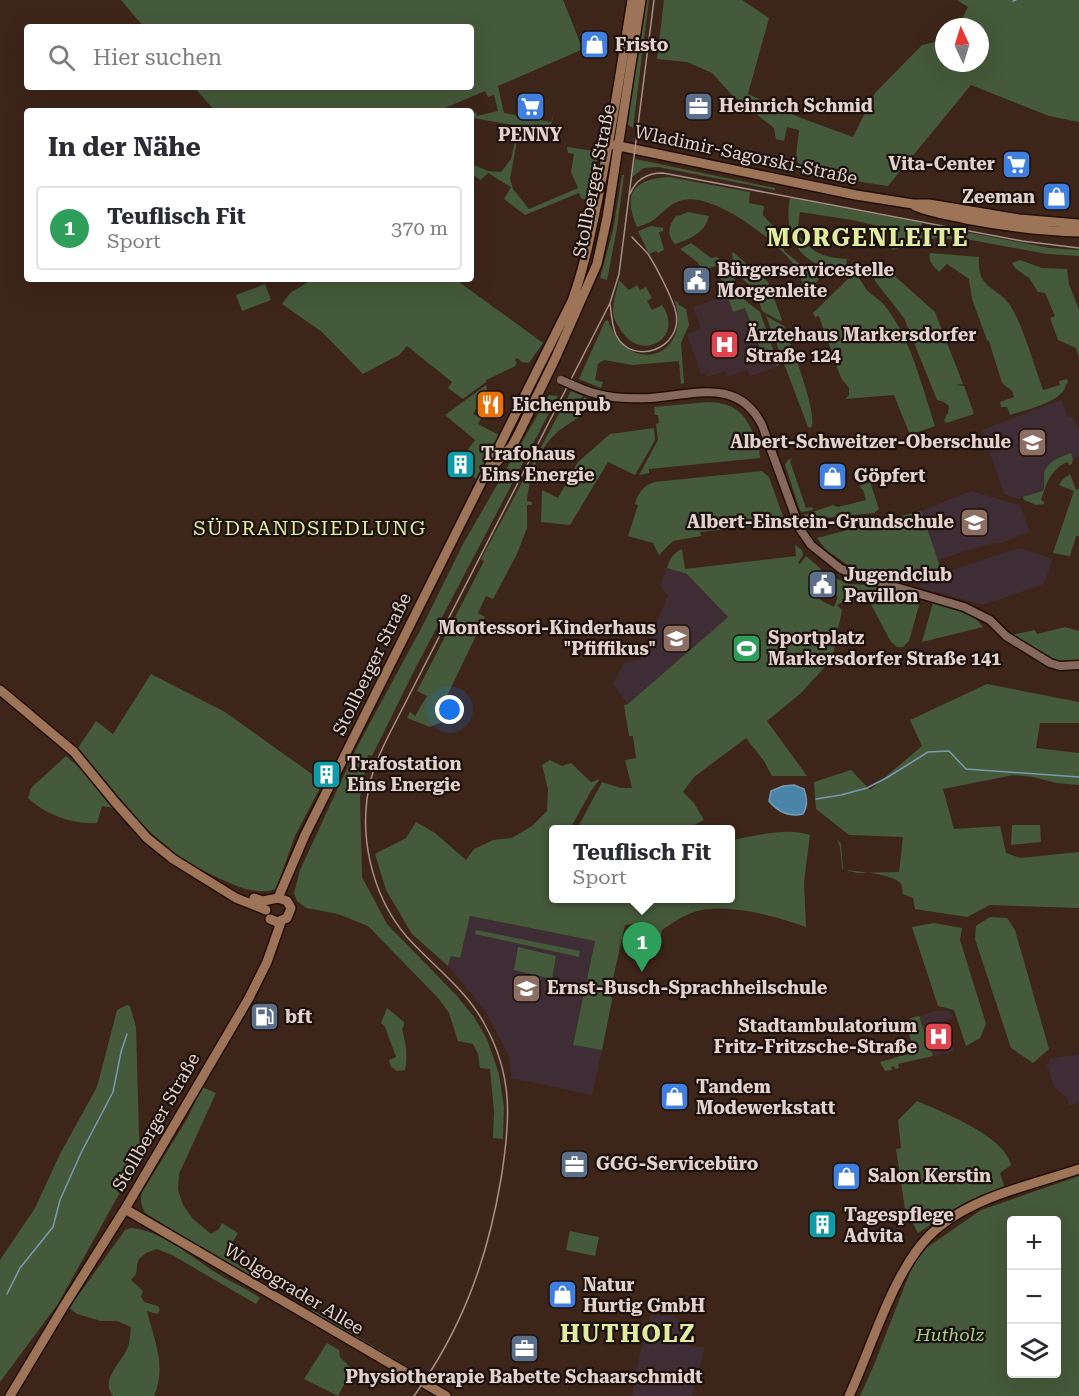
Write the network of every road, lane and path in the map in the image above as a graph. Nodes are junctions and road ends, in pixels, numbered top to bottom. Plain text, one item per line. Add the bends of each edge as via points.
1 (632, 0) edge
2 (641, 0) edge
3 (613, 145) junction
4 (913, 204) junction
5 (1079, 224) edge
6 (1079, 232) edge
7 (542, 372) junction
8 (1079, 665) edge
9 (0, 690) edge
10 (275, 906) junction
11 (281, 922) junction
12 (270, 951) junction
13 (1079, 1168) edge
14 (125, 1209) junction
15 (10, 1396) edge
16 (446, 1396) edge
17 (849, 1396) edge

1 - 3 main road, Stollberger Straße
2 - 3 main road, Stollberger Straße
3 - 4 main road, Wladimir-Sagorski-Straße
3 - 7 main road, Stollberger Straße via 583,272
4 - 5 main road, Wladimir-Sagorski-Straße
4 - 6 main road, Wladimir-Sagorski-Straße via 928,212 995,224
7 - 8 street, bridge via 599,396 650,398 710,392 742,400 762,425 800,529 830,562 855,575 964,607 990,620 1006,636 1050,663
7 - 10 main road, Stollberger Straße via 480,482 304,835
9 - 10 main road via 74,752 147,838 173,859 231,893
10 - 11 main road
10 - 11 main road, Stollberger Straße via 291,912
10 - 12 main road, Stollberger Straße
11 - 12 main road, Stollberger Straße
12 - 14 main road, Stollberger Straße via 249,999
13 - 17 main road via 977,1205 930,1236 898,1282
14 - 15 main road, Stollberger Straße
14 - 16 main road, Wolgograder Allee

